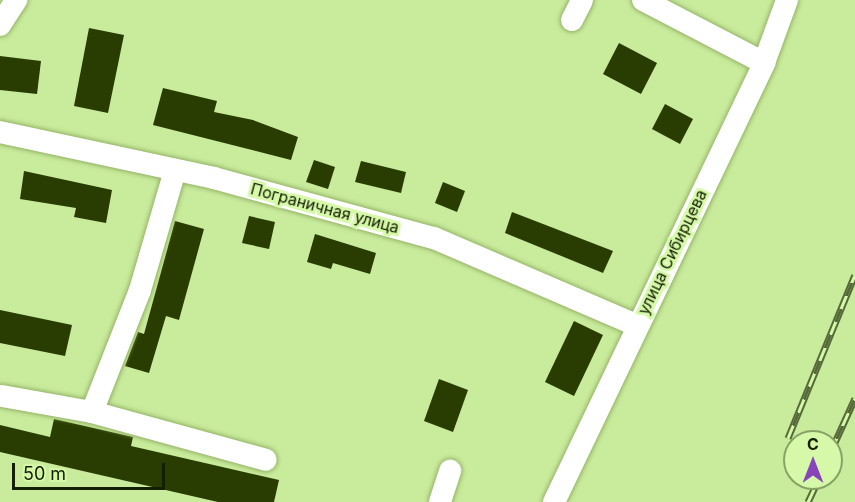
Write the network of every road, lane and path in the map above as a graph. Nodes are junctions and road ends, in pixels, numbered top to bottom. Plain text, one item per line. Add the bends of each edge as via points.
1 (16, 0) edge
2 (582, 0) edge
3 (643, 0) edge
4 (787, 0) edge
5 (573, 20) dead end
6 (0, 25) edge
7 (764, 63) junction
8 (0, 132) edge
9 (175, 170) junction
10 (636, 326) junction
11 (2, 396) dead end
12 (92, 412) junction
13 (266, 460) dead end
14 (450, 471) dead end
15 (440, 502) edge
16 (554, 502) edge

1 - 6 street
2 - 5 street
3 - 7 street
4 - 7 street, улица Сибирцева
7 - 10 street, улица Сибирцева
8 - 9 street, Пограничная улица
9 - 10 street, Пограничная улица via 434,238
9 - 12 street via 140,291
10 - 16 street, улица Сибирцева
11 - 12 street
12 - 13 street
14 - 15 street

